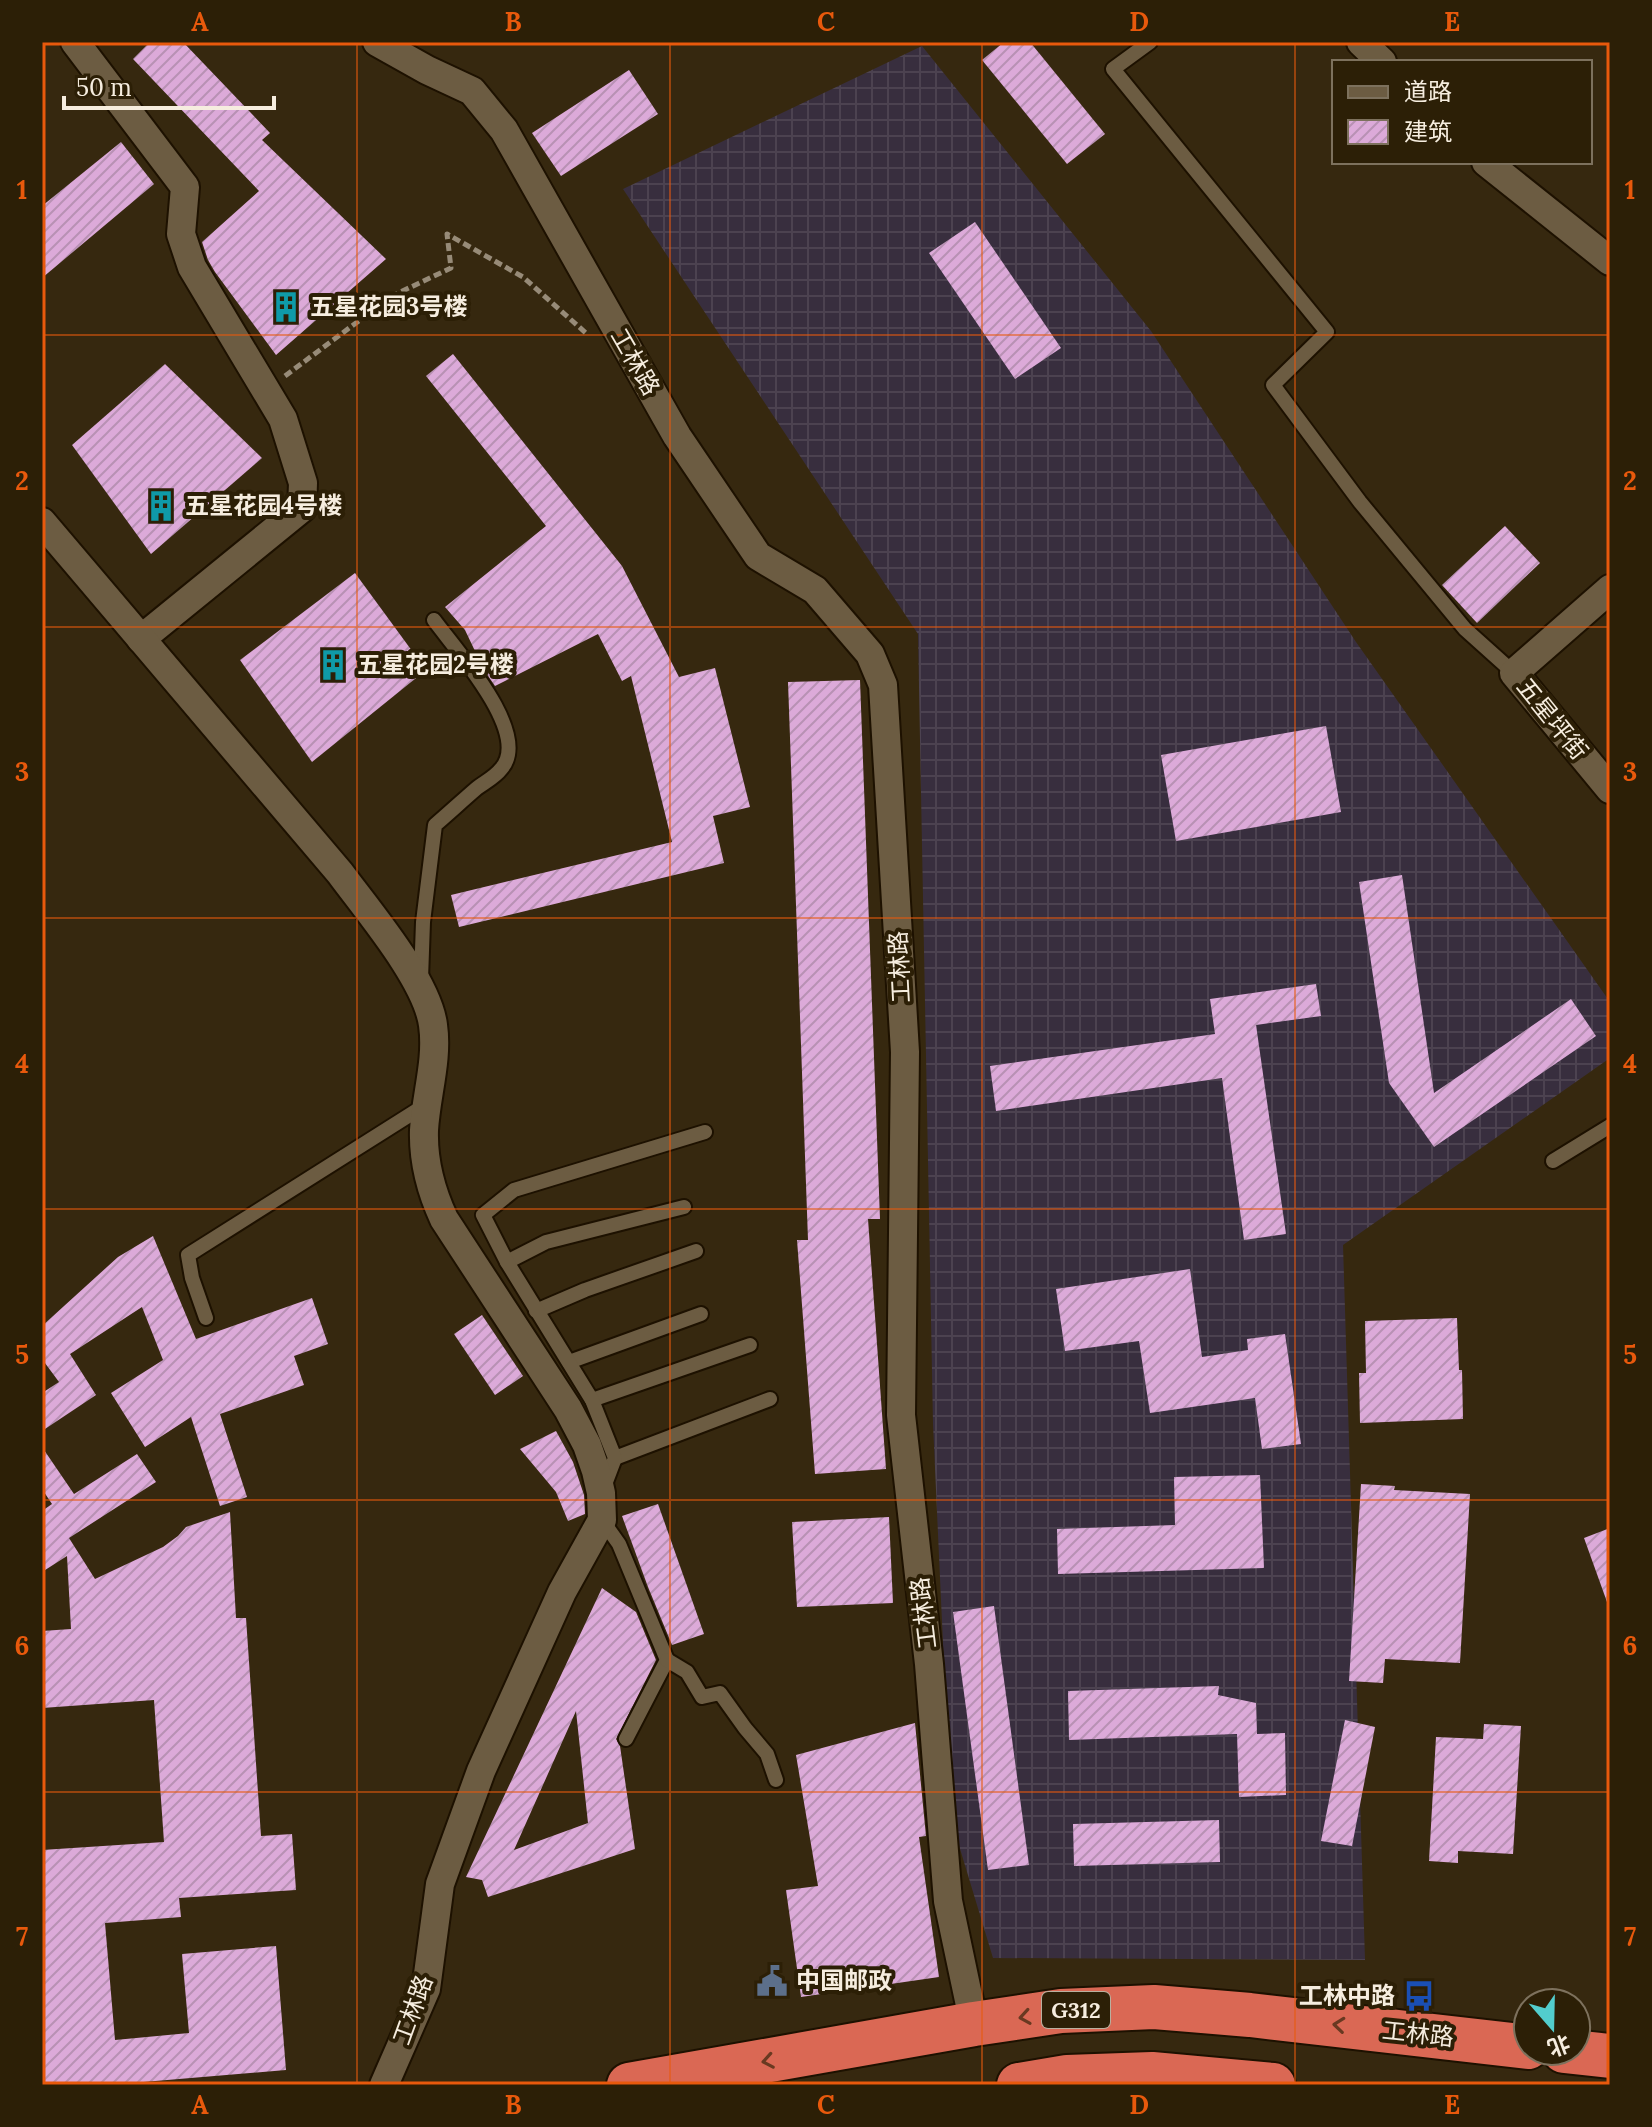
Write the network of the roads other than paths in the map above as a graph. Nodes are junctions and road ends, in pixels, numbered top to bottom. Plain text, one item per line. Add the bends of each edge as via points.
1 (75, 42) edge
2 (377, 42) edge
3 (1150, 42) edge
4 (1361, 42) edge
5 (1380, 60) edge
6 (1489, 164) edge
7 (1610, 261) edge
8 (42, 522) edge
9 (1610, 589) edge
10 (434, 620) dead end
11 (141, 639) junction
12 (1514, 673) junction
13 (1610, 789) edge
14 (420, 988) junction
15 (427, 1104) junction
16 (1610, 1126) edge
17 (705, 1132) dead end
18 (1553, 1161) dead end
19 (684, 1207) dead end
20 (696, 1251) dead end
21 (507, 1262) junction
22 (536, 1311) junction
23 (701, 1314) dead end
24 (206, 1318) dead end
25 (750, 1345) dead end
26 (569, 1362) junction
27 (770, 1399) dead end
28 (592, 1400) junction
29 (615, 1458) junction
30 (602, 1507) junction
31 (667, 1660) junction
32 (626, 1739) dead end
33 (776, 1780) dead end
34 (974, 2024) junction
35 (1512, 2045) edge
36 (384, 2085) edge
37 (629, 2085) edge
38 (1019, 2085) edge
39 (1273, 2085) edge

1 - 11 street via 185,187 181,234 192,267 283,419 303,483 302,508
2 - 34 street, 工林路 via 472,91 504,130 677,436 758,556 815,590 870,654 883,685 905,1052 901,1415 948,1901
3 - 12 lane via 1113,69 1327,332 1273,385 1465,629
4 - 5 street
6 - 7 street
8 - 11 street
9 - 12 street, 五星坪街
10 - 14 lane via 493,699 510,754 502,768 435,825
11 - 14 street via 340,873
12 - 13 street, 五星坪街
14 - 15 street via 434,1027
15 - 24 lane via 188,1255
15 - 30 street via 427,1171 434,1196 568,1409 587,1445
16 - 18 lane
17 - 21 lane via 514,1190 483,1215
19 - 21 lane via 546,1242
20 - 22 lane
21 - 22 lane
22 - 26 lane
23 - 26 lane
25 - 28 lane
26 - 28 lane
27 - 29 lane
28 - 29 lane
29 - 30 lane
30 - 31 lane
30 - 36 street, 工林路 via 481,1771 440,1884 426,1989
31 - 32 lane
31 - 33 lane via 687,1672 702,1697 720,1693 767,1754
35 -> 34 highway, 工林路 / G312 via 1154,2007 1061,2011
34 -> 37 highway, 工林路 / G312
38 - 39 highway via 1067,2077 1152,2074

